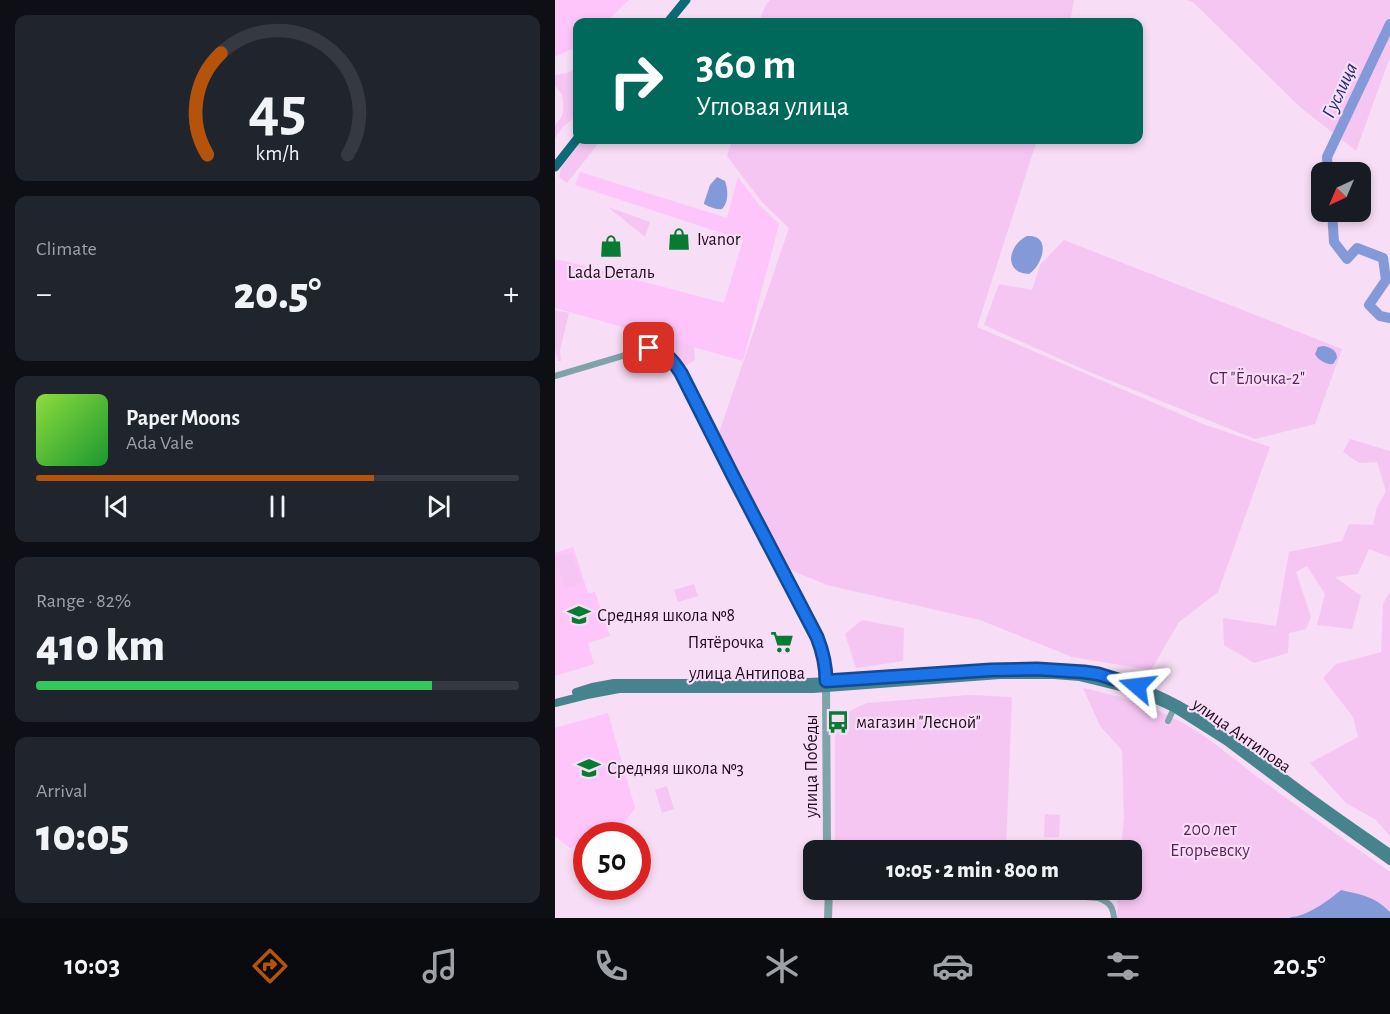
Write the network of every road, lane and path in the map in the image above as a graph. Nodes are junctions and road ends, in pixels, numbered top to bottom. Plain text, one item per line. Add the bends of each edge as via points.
1 (686, 0) edge
2 (671, 18) edge
3 (573, 143) edge
4 (555, 167) edge
5 (555, 376) edge
6 (826, 685) junction
7 (555, 698) edge
8 (555, 704) edge
9 (1175, 708) junction
10 (1168, 721) dead end
11 (827, 840) edge
12 (1390, 853) edge
13 (1390, 861) edge
14 (829, 900) edge
15 (1102, 900) edge
16 (828, 918) edge
17 (1114, 918) edge

1 - 2 main road
3 - 4 main road
5 - 6 street via 649,348 670,358 817,637 826,666
6 - 7 main road, улица Антипова via 614,683
6 - 8 main road, улица Антипова via 813,689 619,689
6 - 9 main road, улица Антипова via 1054,675 1121,687
6 - 11 street, улица Победы
6 - 12 main road, улица Антипова via 1037,669 1084,672 1127,682 1162,695 1207,720
9 - 10 street
9 - 13 main road, улица Антипова
14 - 16 street
15 - 17 street via 1112,907

